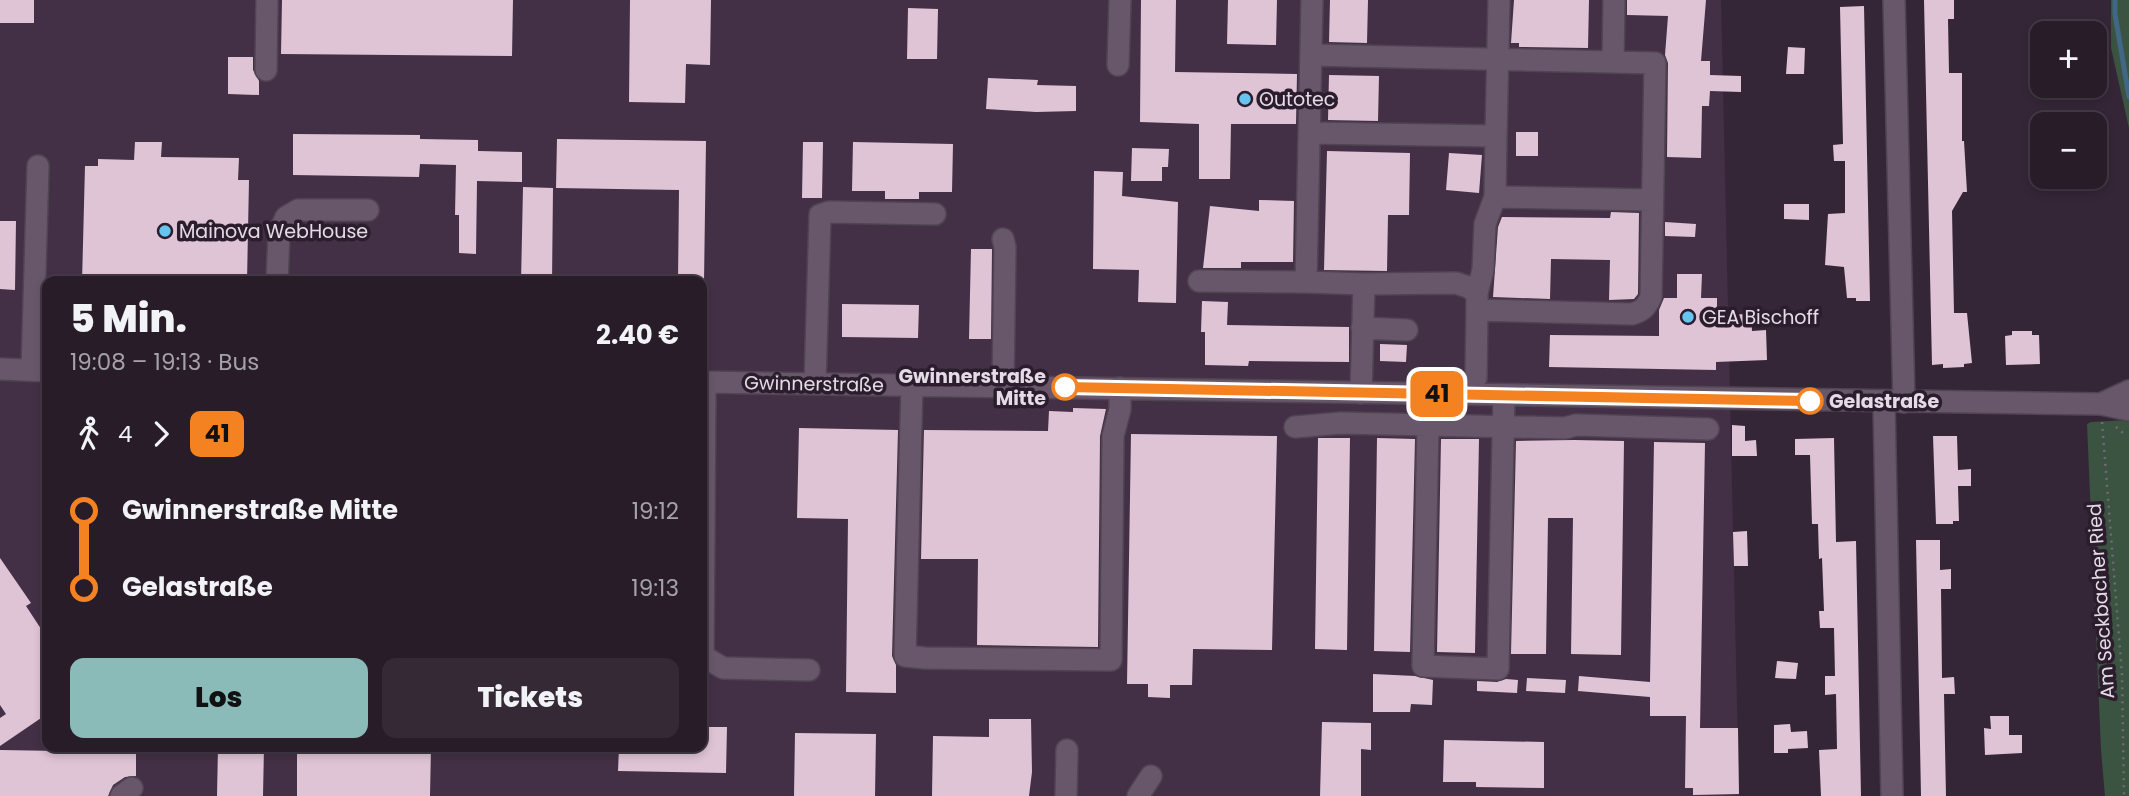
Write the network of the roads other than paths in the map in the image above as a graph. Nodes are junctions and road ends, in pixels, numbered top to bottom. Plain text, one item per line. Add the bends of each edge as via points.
1 (267, 0) edge
2 (1120, 0) edge
3 (1312, 0) edge
4 (1499, 0) edge
5 (1614, 0) edge
6 (1894, 0) edge
7 (1311, 55) junction
8 (1498, 60) junction
9 (1613, 62) junction
10 (1118, 65) dead end
11 (266, 70) dead end
12 (1309, 133) junction
13 (1496, 136) junction
14 (38, 166) dead end
15 (1495, 197) junction
16 (1652, 200) junction
17 (368, 210) dead end
18 (935, 214) dead end
19 (1003, 239) dead end
20 (277, 276) edge
21 (1199, 281) dead end
22 (1306, 282) junction
23 (1364, 284) junction
24 (1477, 302) junction
25 (1362, 328) junction
26 (1407, 330) dead end
27 (0, 369) edge
28 (40, 370) edge
29 (1476, 378) dead end
30 (707, 382) edge
31 (815, 384) junction
32 (912, 386) junction
33 (1003, 386) junction
34 (1120, 388) junction
35 (2129, 391) edge
36 (1310, 392) junction
37 (1361, 393) junction
38 (1503, 395) junction
39 (1894, 402) junction
40 (2101, 404) junction
41 (2129, 410) edge
42 (1428, 425) junction
43 (1502, 427) junction
44 (1708, 429) dead end
45 (707, 658) edge
46 (809, 670) dead end
47 (1067, 750) dead end
48 (1151, 776) dead end
49 (1066, 796) edge
50 (1138, 796) edge
51 (1892, 796) edge

1 - 11 street
2 - 10 street
3 - 7 street
4 - 8 street
5 - 9 street
6 - 39 street
7 - 8 street
7 - 12 street
8 - 9 street
8 - 13 street
9 - 16 street via 1655,63
12 - 13 street
12 - 22 street
13 - 15 street
14 - 28 street
15 - 16 street
15 - 24 street via 1485,224
16 - 24 street via 1651,297 1641,311
17 - 20 street via 298,210 286,216 279,233
18 - 31 street via 820,215
19 - 33 street
21 - 22 street
22 - 23 street
23 - 24 street via 1456,283 1468,287
23 - 25 street
24 - 29 street
25 - 26 street
25 - 37 street
27 - 28 street
30 - 31 street, Gwinnerstraße
31 - 32 street, Gwinnerstraße
32 - 33 street, Gwinnerstraße
32 - 34 street via 905,656 1111,660 1113,436
33 - 34 street, Gwinnerstraße
34 - 36 street, Gwinnerstraße
35 - 40 street, Gwinnerstraße
36 - 37 street, Gwinnerstraße
36 - 42 street via 1302,427
37 - 38 street, Gwinnerstraße
38 - 39 street, Gwinnerstraße
38 - 43 street
39 - 40 street, Gwinnerstraße
39 - 51 street
40 - 41 street, Gwinnerstraße
42 - 43 street
42 - 43 street via 1423,666 1498,669
43 - 44 street
45 - 46 street via 723,668
47 - 49 street
48 - 50 street

